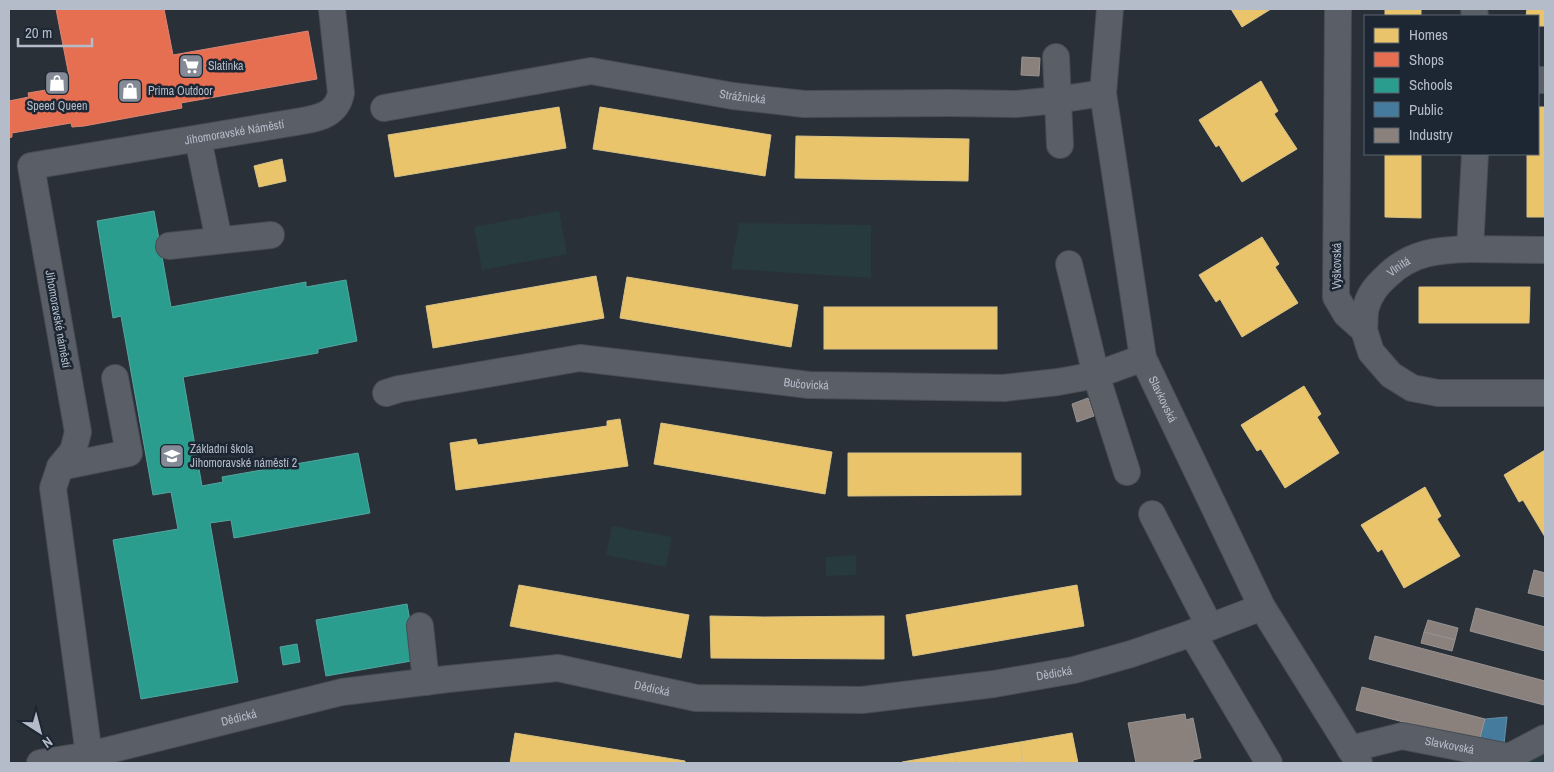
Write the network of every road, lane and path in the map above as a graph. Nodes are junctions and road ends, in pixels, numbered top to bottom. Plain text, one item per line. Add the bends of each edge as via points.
1 (332, 9) edge
2 (1110, 9) edge
3 (1338, 9) edge
4 (1056, 57) dead end
5 (1103, 93) junction
6 (1057, 100) junction
7 (384, 108) dead end
8 (198, 139) junction
9 (1060, 145) dead end
10 (1475, 155) edge
11 (31, 166) joint
12 (271, 235) dead end
13 (218, 240) junction
14 (169, 246) dead end
15 (1470, 249) junction
16 (1545, 250) edge
17 (1069, 264) dead end
18 (1364, 330) junction
19 (1143, 358) junction
20 (1096, 375) junction
21 (115, 378) dead end
22 (1545, 392) edge
23 (386, 393) dead end
24 (60, 467) junction
25 (1127, 472) dead end
26 (1152, 514) dead end
27 (1262, 607) junction
28 (420, 626) dead end
29 (1201, 630) junction
30 (426, 682) junction
31 (1545, 738) edge
32 (89, 755) junction
33 (1355, 756) edge
34 (40, 763) edge
35 (1269, 763) edge

1 - 8 street, Jihomoravské Náměstí via 341,94 336,106 316,119
2 - 5 street, Slavkovská
3 - 18 street, Vyškovská via 1336,297 1346,314
4 - 6 street
5 - 6 street, Strážnická
5 - 19 street, Slavkovská
6 - 7 street, Strážnická via 1016,104 804,104 733,96 591,71
6 - 9 street
8 - 11 street, Jihomoravské Náměstí
8 - 13 street
10 - 15 street
11 - 24 street, Jihomoravské náměstí via 78,432 73,451
12 - 13 street
13 - 14 street
15 - 16 street, Vlnitá
15 - 18 street, Vlnitá via 1441,250 1416,256 1395,268 1374,288 1366,308
17 - 20 street
18 - 22 street, Vyškovská via 1371,352 1391,375 1412,388 1438,393
19 - 20 street, Bučovická
19 - 27 street, Slavkovská
20 - 23 street, Bučovická via 1004,388 809,385 580,358
20 - 25 street
21 - 24 street via 129,452
24 - 32 street, Jihomoravské náměstí via 53,488
26 - 29 street
27 - 29 street, Dědická
27 - 33 street, Slavkovská
28 - 30 street
29 - 30 street, Dědická via 1074,670 994,684 862,700 696,698 558,668
29 - 35 street
30 - 32 street, Dědická via 342,692
31 - 33 street, Slavkovská via 1509,758 1402,736
32 - 34 street, Dědická

